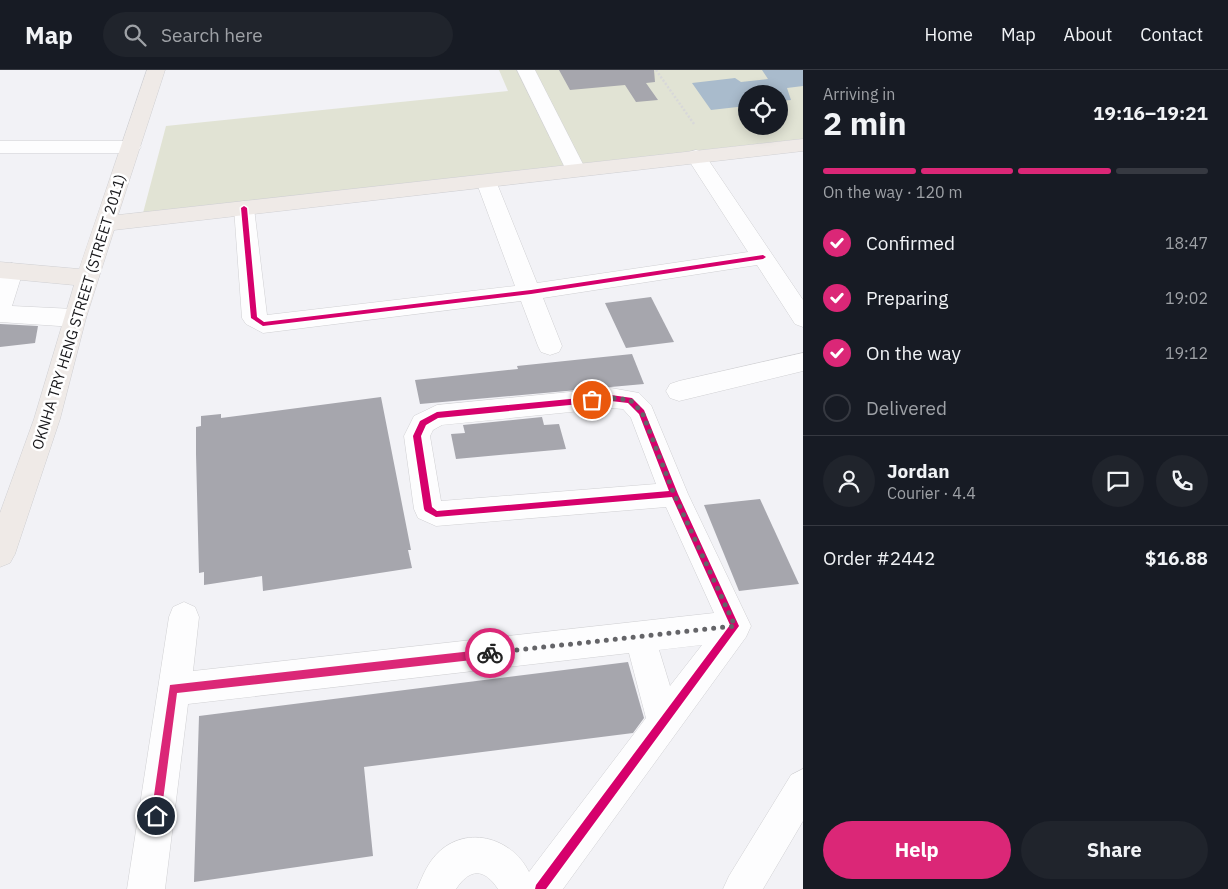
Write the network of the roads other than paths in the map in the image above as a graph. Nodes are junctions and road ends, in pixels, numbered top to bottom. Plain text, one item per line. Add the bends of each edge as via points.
1 (156, 70) edge
2 (526, 70) edge
3 (803, 145) edge
4 (0, 147) edge
5 (131, 148) junction
6 (696, 156) junction
7 (576, 170) junction
8 (486, 181) junction
9 (244, 208) junction
10 (104, 224) junction
11 (763, 257) junction
12 (6, 271) edge
13 (87, 278) junction
14 (531, 292) junction
15 (0, 308) edge
16 (0, 314) edge
17 (74, 318) junction
18 (803, 318) edge
19 (550, 346) dead end
20 (803, 362) edge
21 (679, 391) dead end
22 (674, 494) junction
23 (0, 554) edge
24 (184, 617) dead end
25 (735, 626) junction
26 (640, 636) junction
27 (173, 689) junction
28 (664, 722) junction
29 (803, 787) edge
30 (146, 889) edge
31 (436, 889) edge
32 (518, 889) edge
33 (540, 889) edge
34 (742, 889) edge

1 - 5 main road, OKNHA TRY HENG STREET (STREET 2011)
2 - 7 street
3 - 6 main road
4 - 5 street
5 - 10 main road, OKNHA TRY HENG STREET (STREET 2011)
6 - 7 main road
6 - 11 street
7 - 8 main road
8 - 9 main road
8 - 14 street
9 - 10 main road
9 - 14 street via 254,318 263,324
10 - 13 main road, OKNHA TRY HENG STREET (STREET 2011)
11 - 14 street
11 - 18 street
12 - 13 main road
12 - 15 street
13 - 17 main road, OKNHA TRY HENG STREET (STREET 2011)
14 - 19 street
16 - 17 street
17 - 23 main road, OKNHA TRY HENG STREET (STREET 2011) via 47,419
20 - 21 street
22 - 22 street via 642,412 630,400 611,398 437,416 423,423 417,436 428,509 436,514
22 - 25 street
24 - 27 street
25 - 26 street
25 - 28 street
26 - 27 street
26 - 28 street
27 - 30 street
28 - 33 street
29 - 34 street
31 - 32 street via 451,864 464,856 478,855 493,858 506,867

